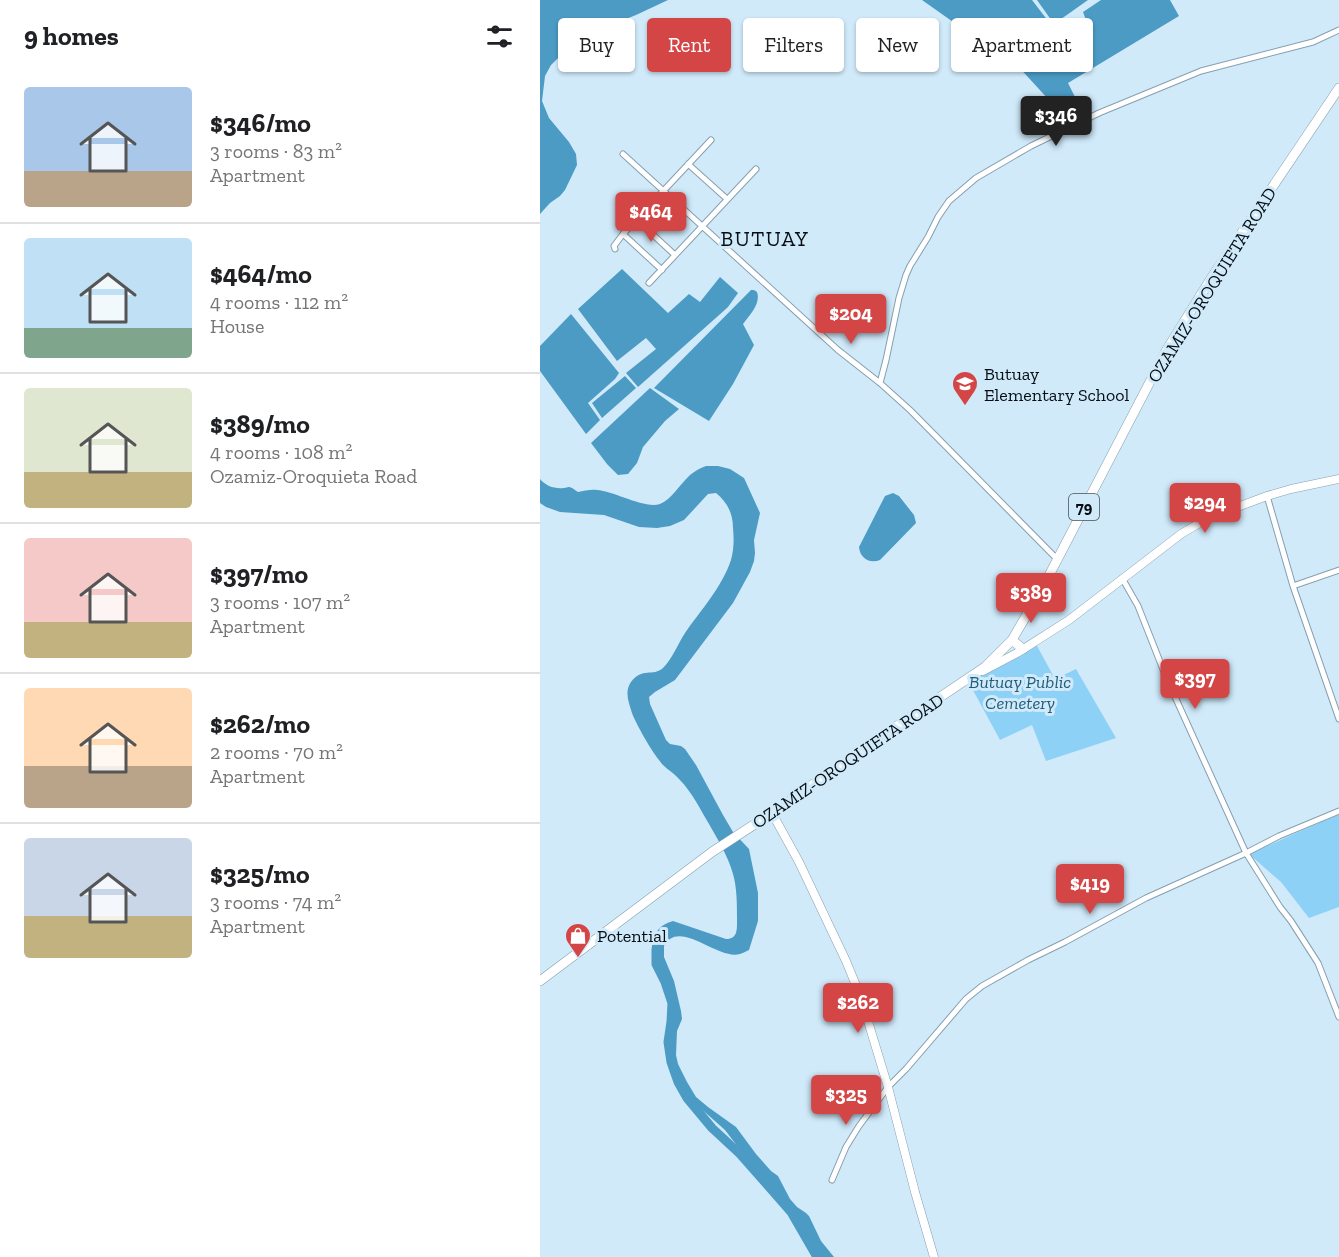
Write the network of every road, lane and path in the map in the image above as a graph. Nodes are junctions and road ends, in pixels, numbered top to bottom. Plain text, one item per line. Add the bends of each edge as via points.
1 (1339, 30) edge
2 (1339, 88) edge
3 (711, 140) dead end
4 (623, 154) dead end
5 (688, 164) junction
6 (756, 169) dead end
7 (663, 192) junction
8 (728, 199) junction
9 (637, 220) junction
10 (701, 226) junction
11 (623, 234) junction
12 (615, 249) dead end
13 (675, 255) junction
14 (662, 270) junction
15 (650, 283) dead end
16 (880, 383) junction
17 (1339, 479) edge
18 (1267, 496) junction
19 (1057, 559) junction
20 (1339, 570) edge
21 (1122, 578) junction
22 (1293, 586) junction
23 (1018, 645) junction
24 (976, 674) junction
25 (1339, 719) edge
26 (1339, 812) edge
27 (772, 813) junction
28 (1246, 853) junction
29 (540, 981) edge
30 (1339, 1017) edge
31 (888, 1087) junction
32 (832, 1180) dead end
33 (934, 1257) edge

1 - 16 street via 1313,42 1201,71 1099,113 976,178 949,201 910,266
2 - 19 highway, OZAMIZ-OROQUIETA ROAD / 79 via 1166,351
3 - 5 street
4 - 7 street
5 - 7 street
5 - 8 street
6 - 8 street
7 - 9 street
7 - 10 street
8 - 10 street
9 - 11 street
9 - 13 street
10 - 13 street
10 - 16 street
11 - 12 street
11 - 14 street
13 - 14 street
14 - 15 street
16 - 19 street
17 - 18 street
18 - 21 street via 1194,525
18 - 22 street
19 - 23 highway, OZAMIZ-OROQUIETA ROAD / 79
20 - 22 street
21 - 23 street via 1081,610
21 - 28 street via 1138,606
22 - 25 street
23 - 24 street
23 - 24 highway, OZAMIZ-OROQUIETA ROAD / 79
24 - 27 highway, OZAMIZ-OROQUIETA ROAD / 79
26 - 28 street
27 - 29 highway, OZAMIZ-OROQUIETA ROAD / 79 via 712,852
27 - 31 street via 846,961
28 - 30 street via 1318,963
28 - 31 street via 1146,898 982,986
31 - 32 street via 846,1147
31 - 33 street

